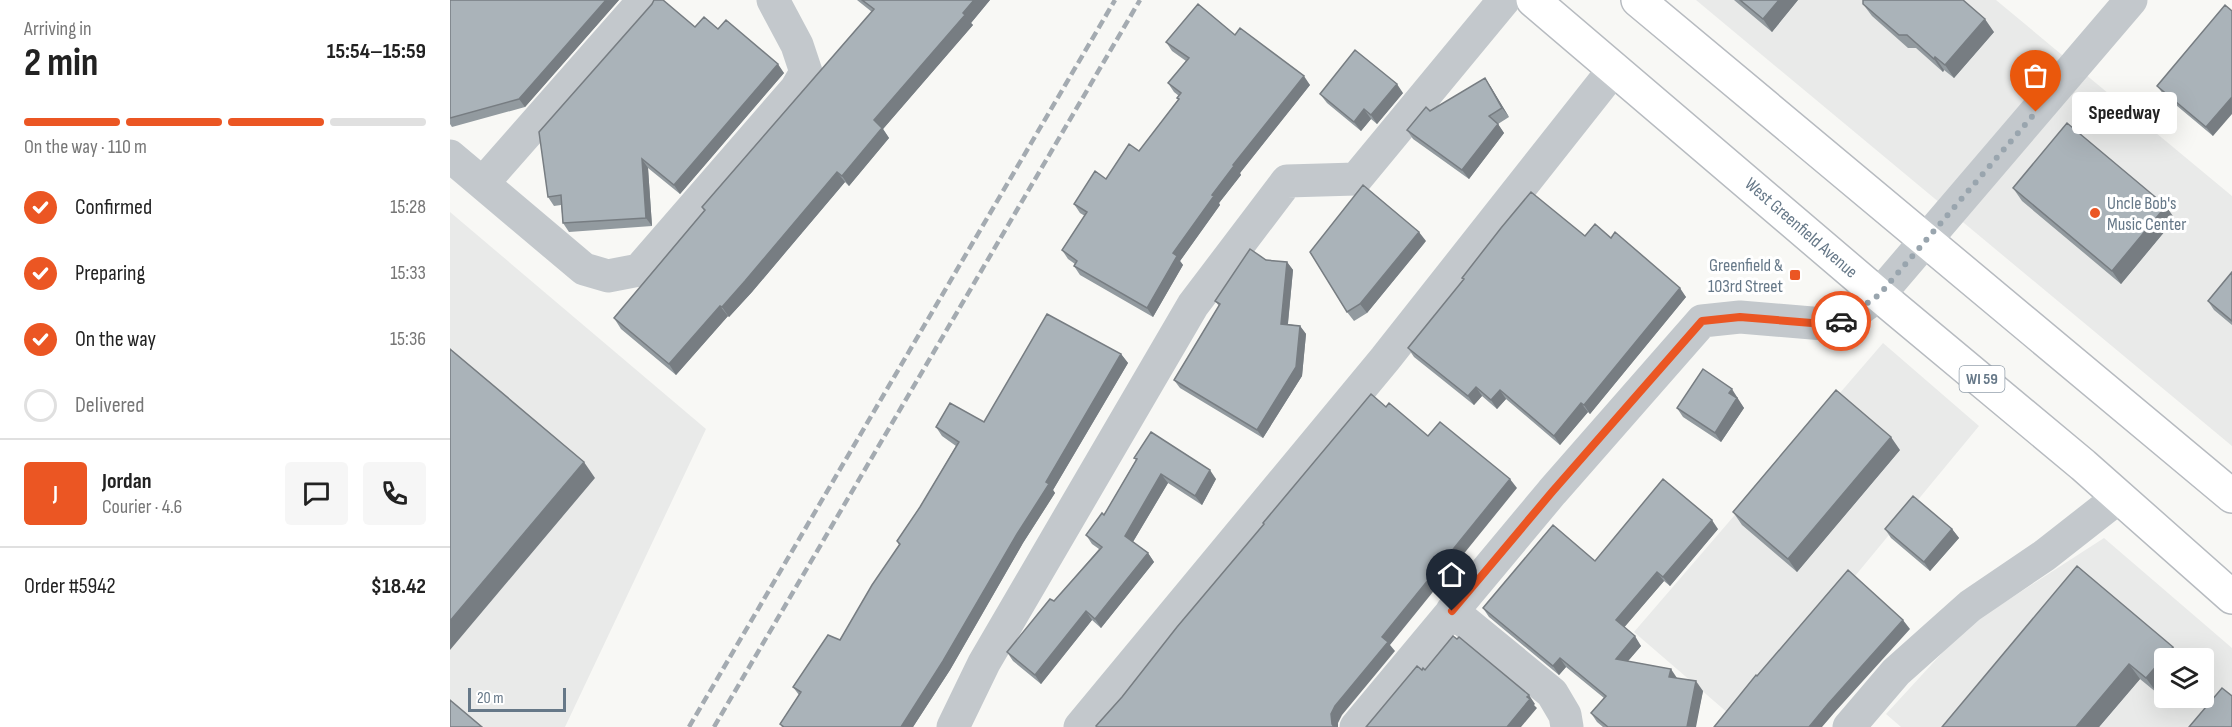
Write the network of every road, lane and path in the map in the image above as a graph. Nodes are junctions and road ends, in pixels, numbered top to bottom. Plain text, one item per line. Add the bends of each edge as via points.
1 (644, 0) edge
2 (773, 0) edge
3 (1504, 0) edge
4 (1638, 0) edge
5 (2131, 0) edge
6 (1540, 2) edge
7 (1614, 69) junction
8 (450, 156) edge
9 (483, 183) junction
10 (1927, 240) junction
11 (1879, 295) junction
12 (2232, 496) edge
13 (2119, 497) junction
14 (2232, 597) edge
15 (1452, 611) junction
16 (953, 727) edge
17 (1080, 727) edge
18 (1356, 727) edge
19 (1567, 727) edge
20 (1849, 727) edge

1 - 9 street
2 - 9 street via 797,45 806,72 796,90 639,270 608,276 584,269
3 - 16 street via 1356,179 1287,181 1280,190 1193,305 984,663
4 - 10 main road
5 - 10 street
6 - 7 main road, West Greenfield Avenue / WI 59
7 - 11 main road, West Greenfield Avenue / WI 59
7 - 17 street via 1385,358
8 - 9 street
10 - 11 street
10 - 12 main road
11 - 13 main road, West Greenfield Avenue / WI 59
11 - 15 street via 1844,320 1824,324 1740,317 1702,321
13 - 14 main road, West Greenfield Avenue / WI 59
13 - 20 street via 2045,555 1970,606 1896,672
15 - 18 street
15 - 19 street via 1552,693 1565,715

